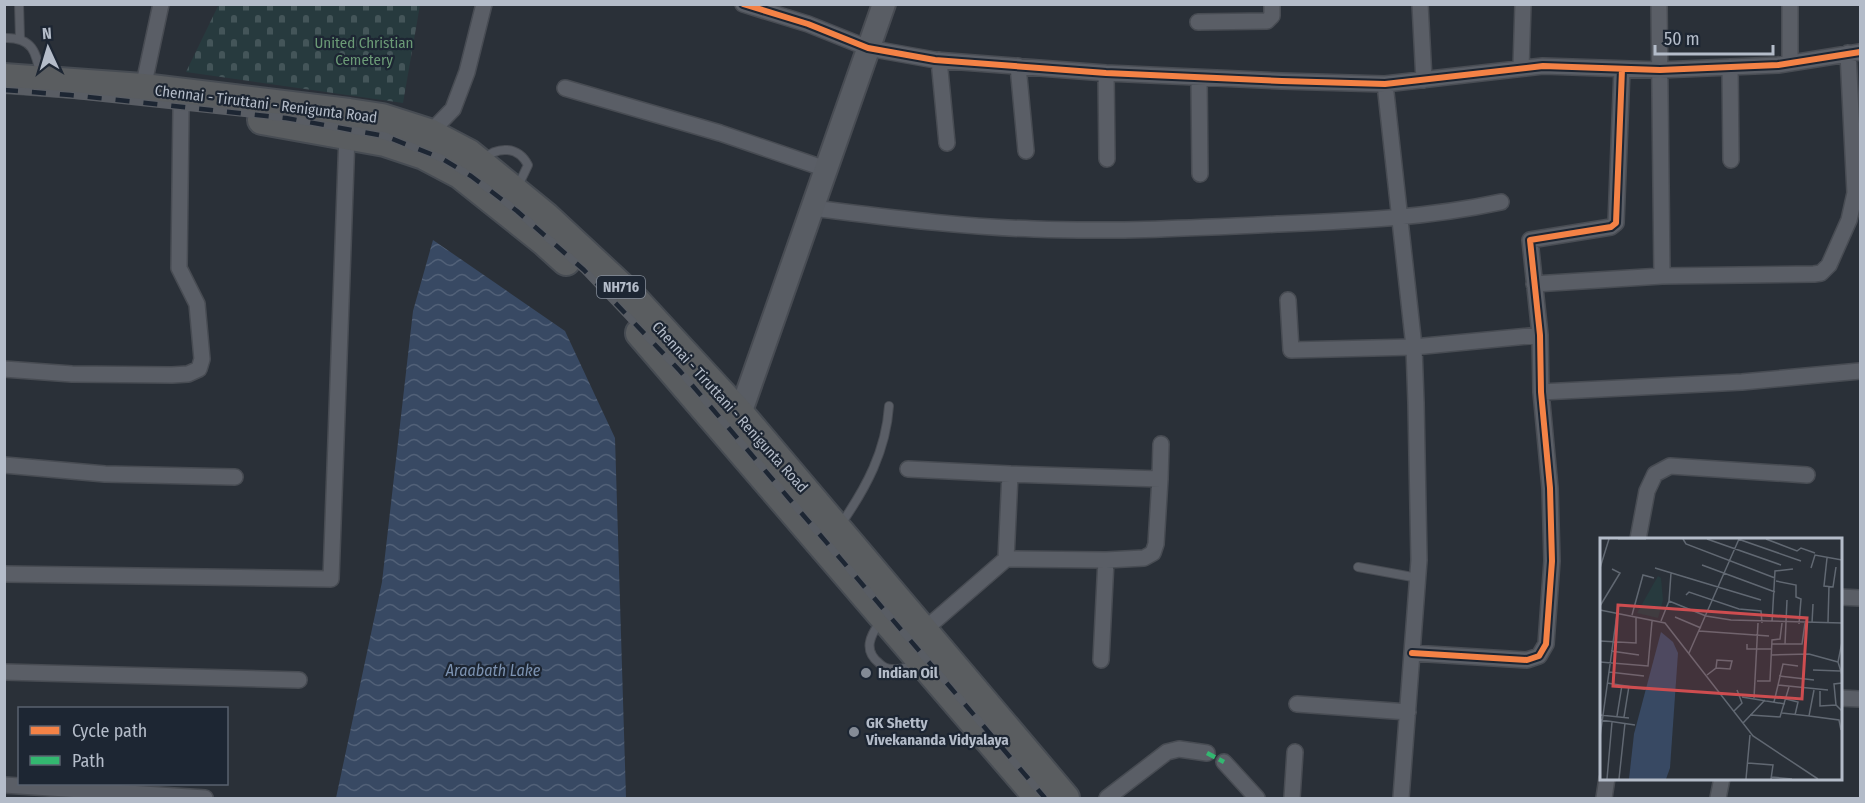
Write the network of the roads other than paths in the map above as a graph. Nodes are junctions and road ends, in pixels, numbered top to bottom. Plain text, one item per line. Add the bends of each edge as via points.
1 (19, 4) edge
2 (161, 4) edge
3 (484, 4) edge
4 (743, 4) edge
5 (1272, 4) edge
6 (1420, 4) edge
7 (1523, 4) edge
8 (1659, 4) edge
9 (1790, 4) edge
10 (880, 7) edge
11 (1198, 22) dead end
12 (4, 38) edge
13 (20, 38) junction
14 (868, 48) junction
15 (1854, 53) edge
16 (939, 60) junction
17 (1790, 63) junction
18 (1018, 66) junction
19 (1730, 67) junction
20 (1521, 68) junction
21 (1622, 69) junction
22 (1660, 70) junction
23 (1106, 73) junction
24 (4, 78) edge
25 (1199, 78) junction
26 (42, 80) junction
27 (1424, 80) junction
28 (1385, 84) junction
29 (143, 88) junction
30 (565, 88) dead end
31 (4, 96) edge
32 (181, 110) junction
33 (347, 135) junction
34 (420, 142) junction
35 (948, 142) dead end
36 (1026, 151) dead end
37 (1107, 159) dead end
38 (1731, 160) dead end
39 (826, 169) junction
40 (1200, 174) dead end
41 (1501, 202) dead end
42 (812, 208) junction
43 (1400, 218) junction
44 (1662, 276) junction
45 (1534, 284) junction
46 (1288, 300) dead end
47 (1540, 335) junction
48 (1414, 347) junction
49 (4, 369) edge
50 (1860, 371) edge
51 (1541, 392) junction
52 (890, 406) dead end
53 (731, 422) junction
54 (1161, 444) dead end
55 (4, 465) edge
56 (908, 470) dead end
57 (1010, 474) junction
58 (1807, 475) dead end
59 (235, 477) dead end
60 (1160, 479) junction
61 (837, 530) junction
62 (1638, 538) edge
63 (1006, 559) junction
64 (1106, 560) junction
65 (1358, 567) dead end
66 (4, 574) edge
67 (1418, 578) junction
68 (1841, 597) edge
69 (1860, 598) edge
70 (923, 631) junction
71 (1412, 653) junction
72 (1101, 660) dead end
73 (4, 672) edge
74 (299, 680) dead end
75 (1841, 698) edge
76 (1860, 699) edge
77 (1297, 704) dead end
78 (1408, 712) junction
79 (1295, 752) dead end
80 (1207, 753) dead end
81 (1224, 762) dead end
82 (1607, 779) edge
83 (1722, 779) edge
84 (4, 785) edge
85 (88, 795) edge
86 (159, 796) edge
87 (205, 798) edge
88 (1039, 798) edge
89 (1065, 798) edge
90 (1107, 798) edge
91 (1257, 798) edge
92 (1292, 798) edge
93 (1401, 798) edge
94 (1604, 798) edge
95 (1718, 798) edge

1 - 13 lane
2 - 29 street
3 - 34 street via 453,109
4 - 14 street
5 - 11 street via 1272,16 1267,21
6 - 27 street
7 - 20 street
8 - 22 street
9 - 17 street
10 - 14 street
12 - 13 lane
13 - 26 lane via 33,50
14 - 16 street
14 - 39 street
15 - 17 street
15 - 44 street via 1855,193 1850,220 1828,265 1814,274
16 - 18 street
16 - 35 street
17 - 19 street
18 - 23 street
18 - 36 street
19 - 22 street
19 - 38 street
20 - 21 street
20 - 27 street
21 - 22 street
21 - 45 street via 1616,223 1530,240
22 - 44 street
23 - 25 street
23 - 37 street
24 - 26 highway, Chennai - Tiruttani - Renigunta Road / NH716
25 - 28 street
25 - 40 street
26 - 29 highway, Chennai - Tiruttani - Renigunta Road / NH716
27 - 28 street
28 - 43 street
29 - 34 highway, Chennai - Tiruttani - Renigunta Road / NH716 via 382,118
30 - 39 street
31 - 32 highway, Chennai - Tiruttani - Renigunta Road / NH716
32 - 33 highway, Chennai - Tiruttani - Renigunta Road / NH716
32 - 49 street via 179,268 197,304 202,359 199,369 172,375
33 - 34 highway, Chennai - Tiruttani - Renigunta Road / NH716 via 386,142
33 - 66 street via 331,579
34 - 53 highway, Chennai - Tiruttani - Renigunta Road / NH716 via 424,155 460,174 544,241
34 - 53 highway, Chennai - Tiruttani - Renigunta Road / NH716 via 469,154 546,217 633,298
39 - 42 street
41 - 43 street via 1458,212
42 - 43 street via 948,223 1117,231
42 - 53 street
43 - 48 street
44 - 45 street
45 - 47 street
46 - 48 street via 1291,350
47 - 48 street
47 - 51 street
48 - 67 street
50 - 51 street via 1742,382
51 - 71 street via 1552,551 1546,644 1539,656 1527,660
52 - 61 lane via 888,429 873,471
53 - 61 highway, Chennai - Tiruttani - Renigunta Road / NH716
53 - 88 highway, Chennai - Tiruttani - Renigunta Road / NH716 via 884,618
54 - 60 street
55 - 59 street via 105,474
56 - 57 street
57 - 60 street
57 - 63 street
58 - 62 street via 1670,466 1655,474 1647,491
60 - 64 street via 1153,552 1144,558
61 - 70 highway, Chennai - Tiruttani - Renigunta Road / NH716
63 - 64 street
63 - 70 street
64 - 72 street
65 - 67 lane
67 - 71 street
68 - 69 street
70 - 89 highway, Chennai - Tiruttani - Renigunta Road / NH716
71 - 78 street
73 - 74 street
75 - 76 street
77 - 78 street
78 - 93 street
79 - 92 street
80 - 90 street via 1179,749 1167,752
81 - 91 street
82 - 94 street
83 - 95 street
84 - 85 street
85 - 86 street
86 - 87 street

